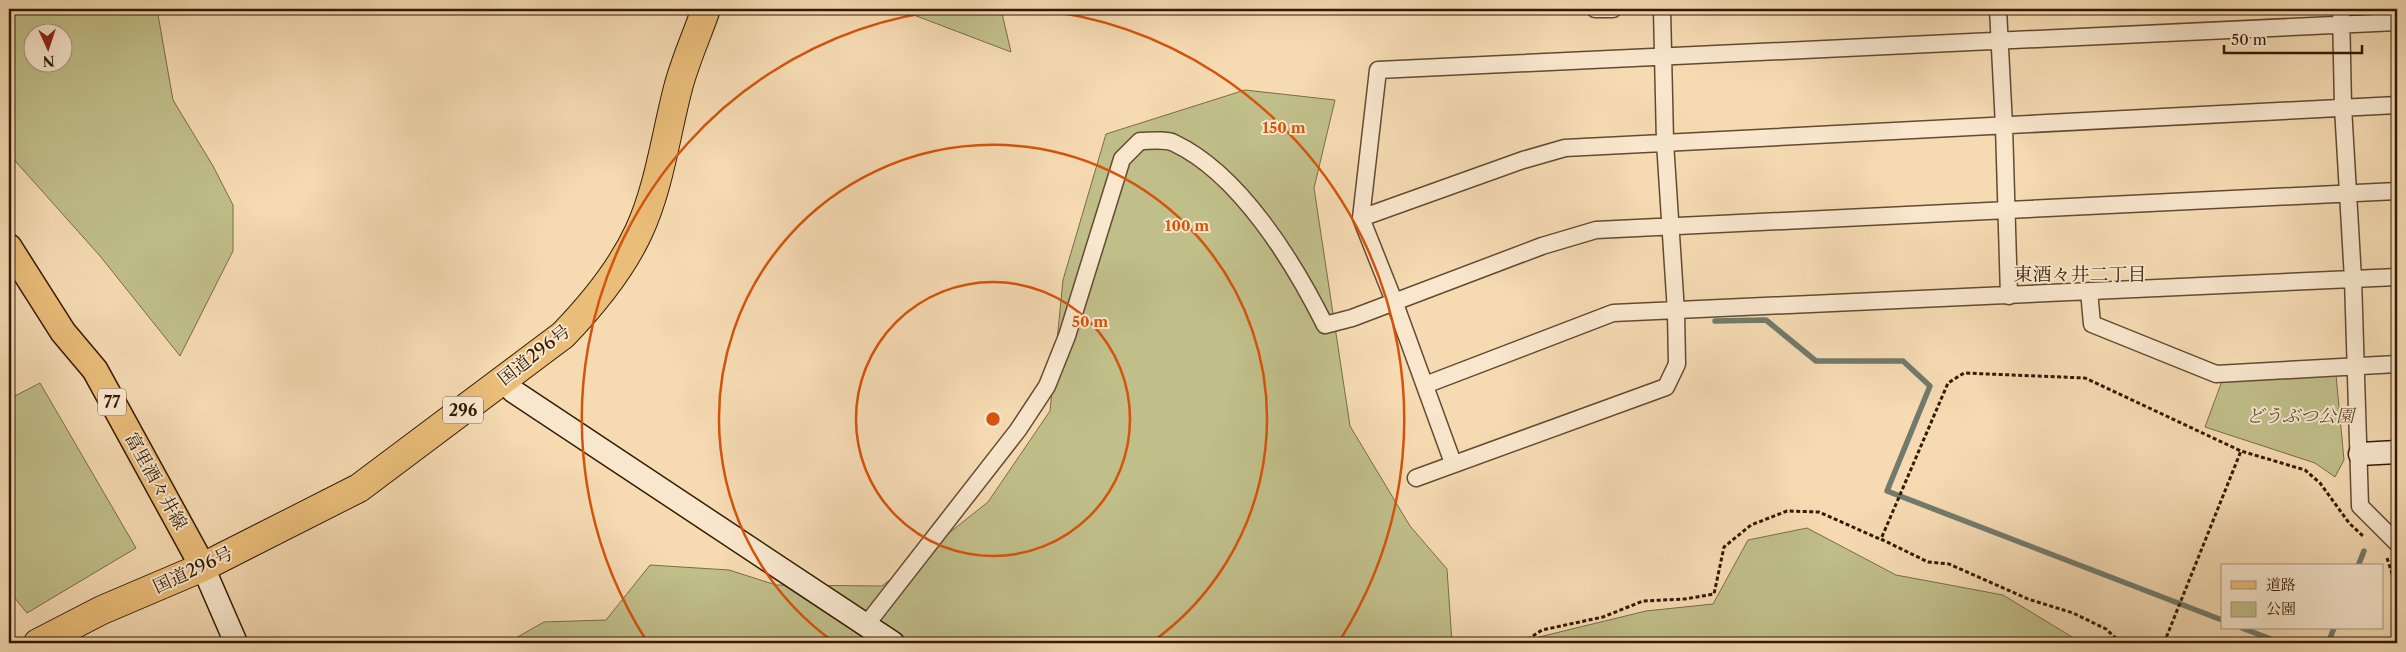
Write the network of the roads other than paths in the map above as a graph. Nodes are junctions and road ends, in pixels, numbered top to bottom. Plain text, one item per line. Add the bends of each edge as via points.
1 (706, 9) edge
2 (1662, 9) edge
3 (1998, 9) edge
4 (2341, 17) edge
5 (2397, 22) edge
6 (2000, 42) junction
7 (1663, 58) junction
8 (2397, 105) edge
9 (2343, 107) junction
10 (2004, 126) junction
11 (1665, 142) junction
12 (2397, 191) edge
13 (2348, 193) junction
14 (2008, 211) junction
15 (1361, 218) junction
16 (1669, 226) junction
17 (9, 246) edge
18 (2397, 277) edge
19 (2353, 280) junction
20 (2089, 291) junction
21 (2009, 296) junction
22 (1394, 301) junction
23 (1676, 312) junction
24 (2397, 364) edge
25 (2355, 367) junction
26 (504, 380) junction
27 (1424, 386) junction
28 (2397, 452) edge
29 (2360, 454) junction
30 (1453, 463) junction
31 (1416, 478) dead end
32 (2397, 543) edge
33 (203, 566) junction
34 (866, 625) junction
35 (38, 643) edge
36 (236, 643) edge
37 (893, 643) edge

1 - 26 highway, 国道296号 / 296 via 678,86 661,163 640,230 619,267 589,308 563,334
2 - 7 street
3 - 6 street
4 - 5 street
4 - 6 street
4 - 9 street
6 - 7 street
6 - 10 street
7 - 11 street
7 - 15 street via 1378,70
8 - 9 street
9 - 10 street
9 - 13 street
10 - 11 street
10 - 14 street
11 - 15 street via 1565,148
11 - 16 street
12 - 13 street
13 - 14 street
13 - 19 street
14 - 16 street
14 - 21 street
15 - 22 street
16 - 22 street via 1596,230 1542,246
16 - 23 street
17 - 33 main road, 富里酒々井線 / 77 via 63,332 95,370
18 - 19 street
19 - 20 street
19 - 25 street
20 - 21 street
20 - 25 street via 2092,324 2216,374
21 - 23 street
22 - 27 street
22 - 34 street via 1325,325 1266,226 1223,176 1173,142 1140,141 1122,158 1067,336 1047,386 1018,430
23 - 27 street via 1614,313
23 - 30 street via 1677,364 1666,386
24 - 25 street
25 - 29 street
26 - 33 highway, 国道296号 / 296 via 359,488
26 - 34 street via 514,390
27 - 30 street
28 - 29 street
29 - 32 street via 2360,506
30 - 31 street
33 - 35 highway, 国道296号 / 296 via 102,610
33 - 36 street
34 - 37 street

